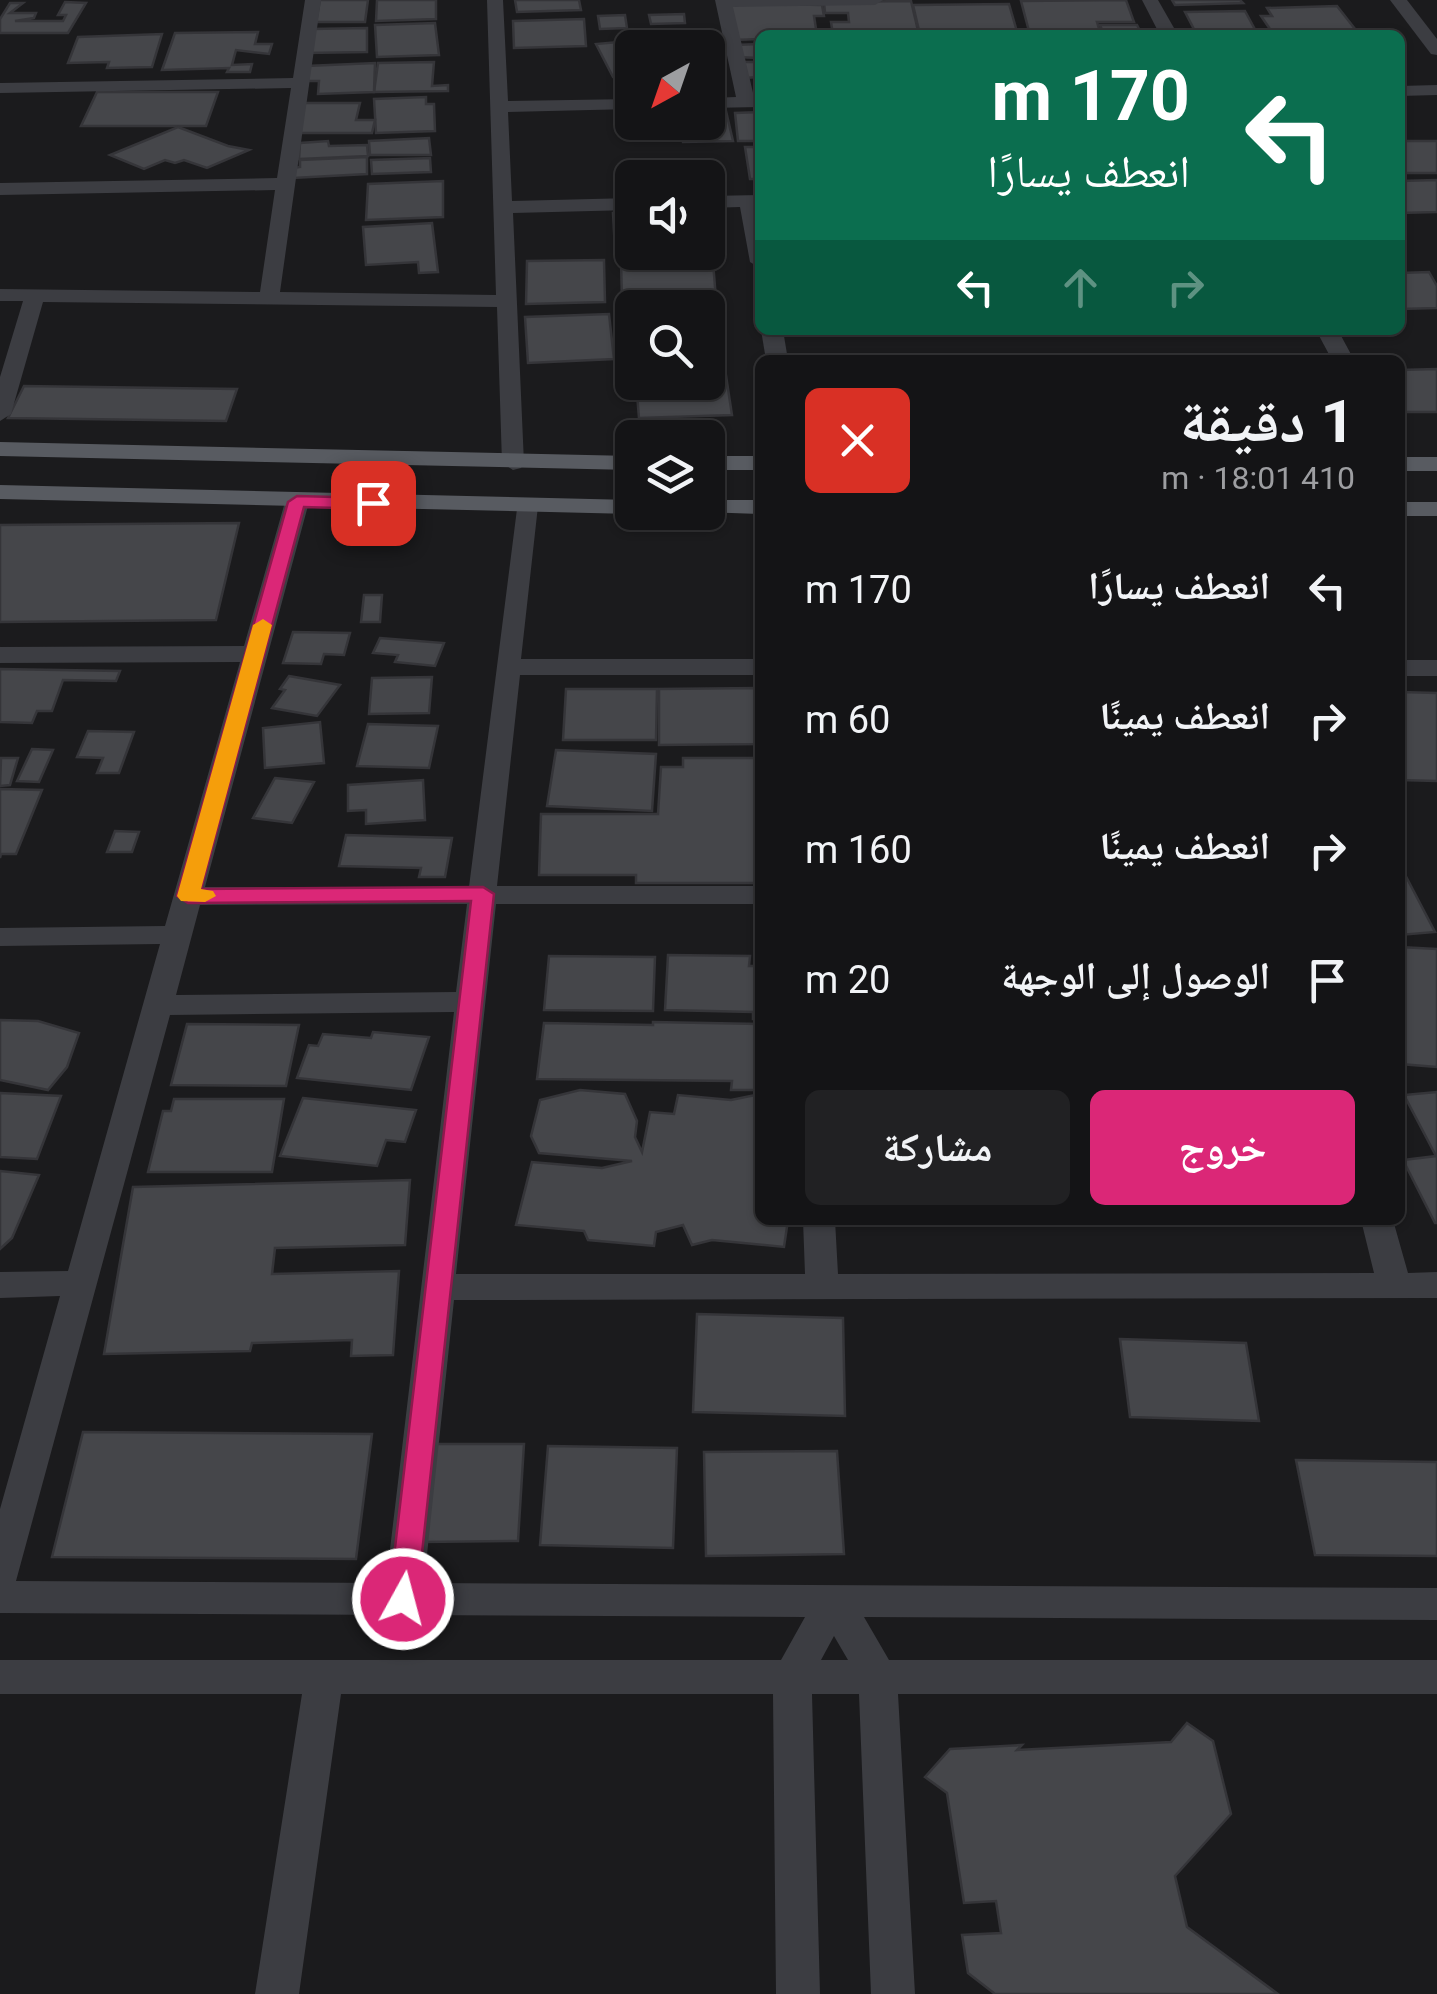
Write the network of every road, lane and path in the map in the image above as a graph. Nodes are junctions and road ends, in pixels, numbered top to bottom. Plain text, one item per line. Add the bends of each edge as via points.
1 (313, 0) edge
2 (495, 0) edge
3 (875, 0) edge
4 (1150, 0) edge
5 (1398, 0) edge
6 (723, 1) edge
7 (1166, 30) edge
8 (1437, 50) edge
9 (301, 83) junction
10 (0, 88) edge
11 (1437, 90) edge
12 (1405, 91) edge
13 (753, 102) edge
14 (725, 103) edge
15 (615, 104) edge
16 (499, 106) junction
17 (286, 184) junction
18 (0, 189) edge
19 (755, 201) edge
20 (725, 202) edge
21 (615, 204) edge
22 (503, 207) junction
23 (0, 295) edge
24 (35, 295) junction
25 (269, 298) junction
26 (506, 301) junction
27 (0, 414) edge
28 (0, 449) edge
29 (512, 463) junction
30 (615, 463) edge
31 (725, 463) edge
32 (755, 463) edge
33 (1405, 464) edge
34 (1437, 464) edge
35 (0, 492) edge
36 (297, 502) junction
37 (526, 506) junction
38 (615, 506) edge
39 (725, 507) edge
40 (755, 507) edge
41 (1405, 509) edge
42 (1437, 510) edge
43 (255, 654) junction
44 (0, 655) edge
45 (509, 666) junction
46 (755, 667) edge
47 (1405, 668) edge
48 (1437, 668) edge
49 (483, 894) junction
50 (755, 894) edge
51 (188, 896) junction
52 (178, 935) junction
53 (0, 937) edge
54 (471, 1002) junction
55 (158, 1004) junction
56 (819, 1225) edge
57 (1379, 1225) edge
58 (82, 1284) junction
59 (0, 1285) edge
60 (1394, 1285) junction
61 (1437, 1285) edge
62 (822, 1286) junction
63 (438, 1287) junction
64 (0, 1576) edge
65 (0, 1597) edge
66 (403, 1599) junction
67 (834, 1601) junction
68 (1437, 1604) edge
69 (324, 1677) junction
70 (792, 1677) junction
71 (878, 1677) junction
72 (1437, 1677) edge
73 (0, 1678) edge
74 (277, 1994) edge
75 (798, 1994) edge
76 (893, 1994) edge

1 - 9 street
2 - 16 street
3 - 6 street
4 - 7 street
5 - 8 street
6 - 13 street
9 - 10 street
9 - 17 street
11 - 12 street
13 - 14 street
15 - 16 street
16 - 22 street
17 - 18 street
17 - 25 street
19 - 20 street
21 - 22 street
22 - 26 street
23 - 24 street
24 - 25 street
24 - 27 street
25 - 26 street
26 - 29 street
28 - 29 main road
29 - 30 main road
31 - 32 main road
33 - 34 main road
35 - 36 main road
36 - 37 main road
36 - 43 street
37 - 38 main road
37 - 45 street
39 - 40 main road
41 - 42 main road
43 - 44 street
43 - 51 street
45 - 46 street
45 - 49 street
47 - 48 street
49 - 50 street
49 - 51 street
49 - 54 street
51 - 52 street
52 - 53 street
52 - 55 street
54 - 55 street
54 - 63 street
55 - 58 street
56 - 62 street
57 - 60 street
58 - 59 street
58 - 64 street
60 - 61 street
60 - 62 street
62 - 63 street
63 - 66 street
65 - 66 street
66 - 67 street
67 - 68 street
67 - 70 street
67 - 71 street
69 - 70 street
69 - 73 street
69 - 74 street
70 - 71 street
70 - 75 street
71 - 72 street
71 - 76 street

